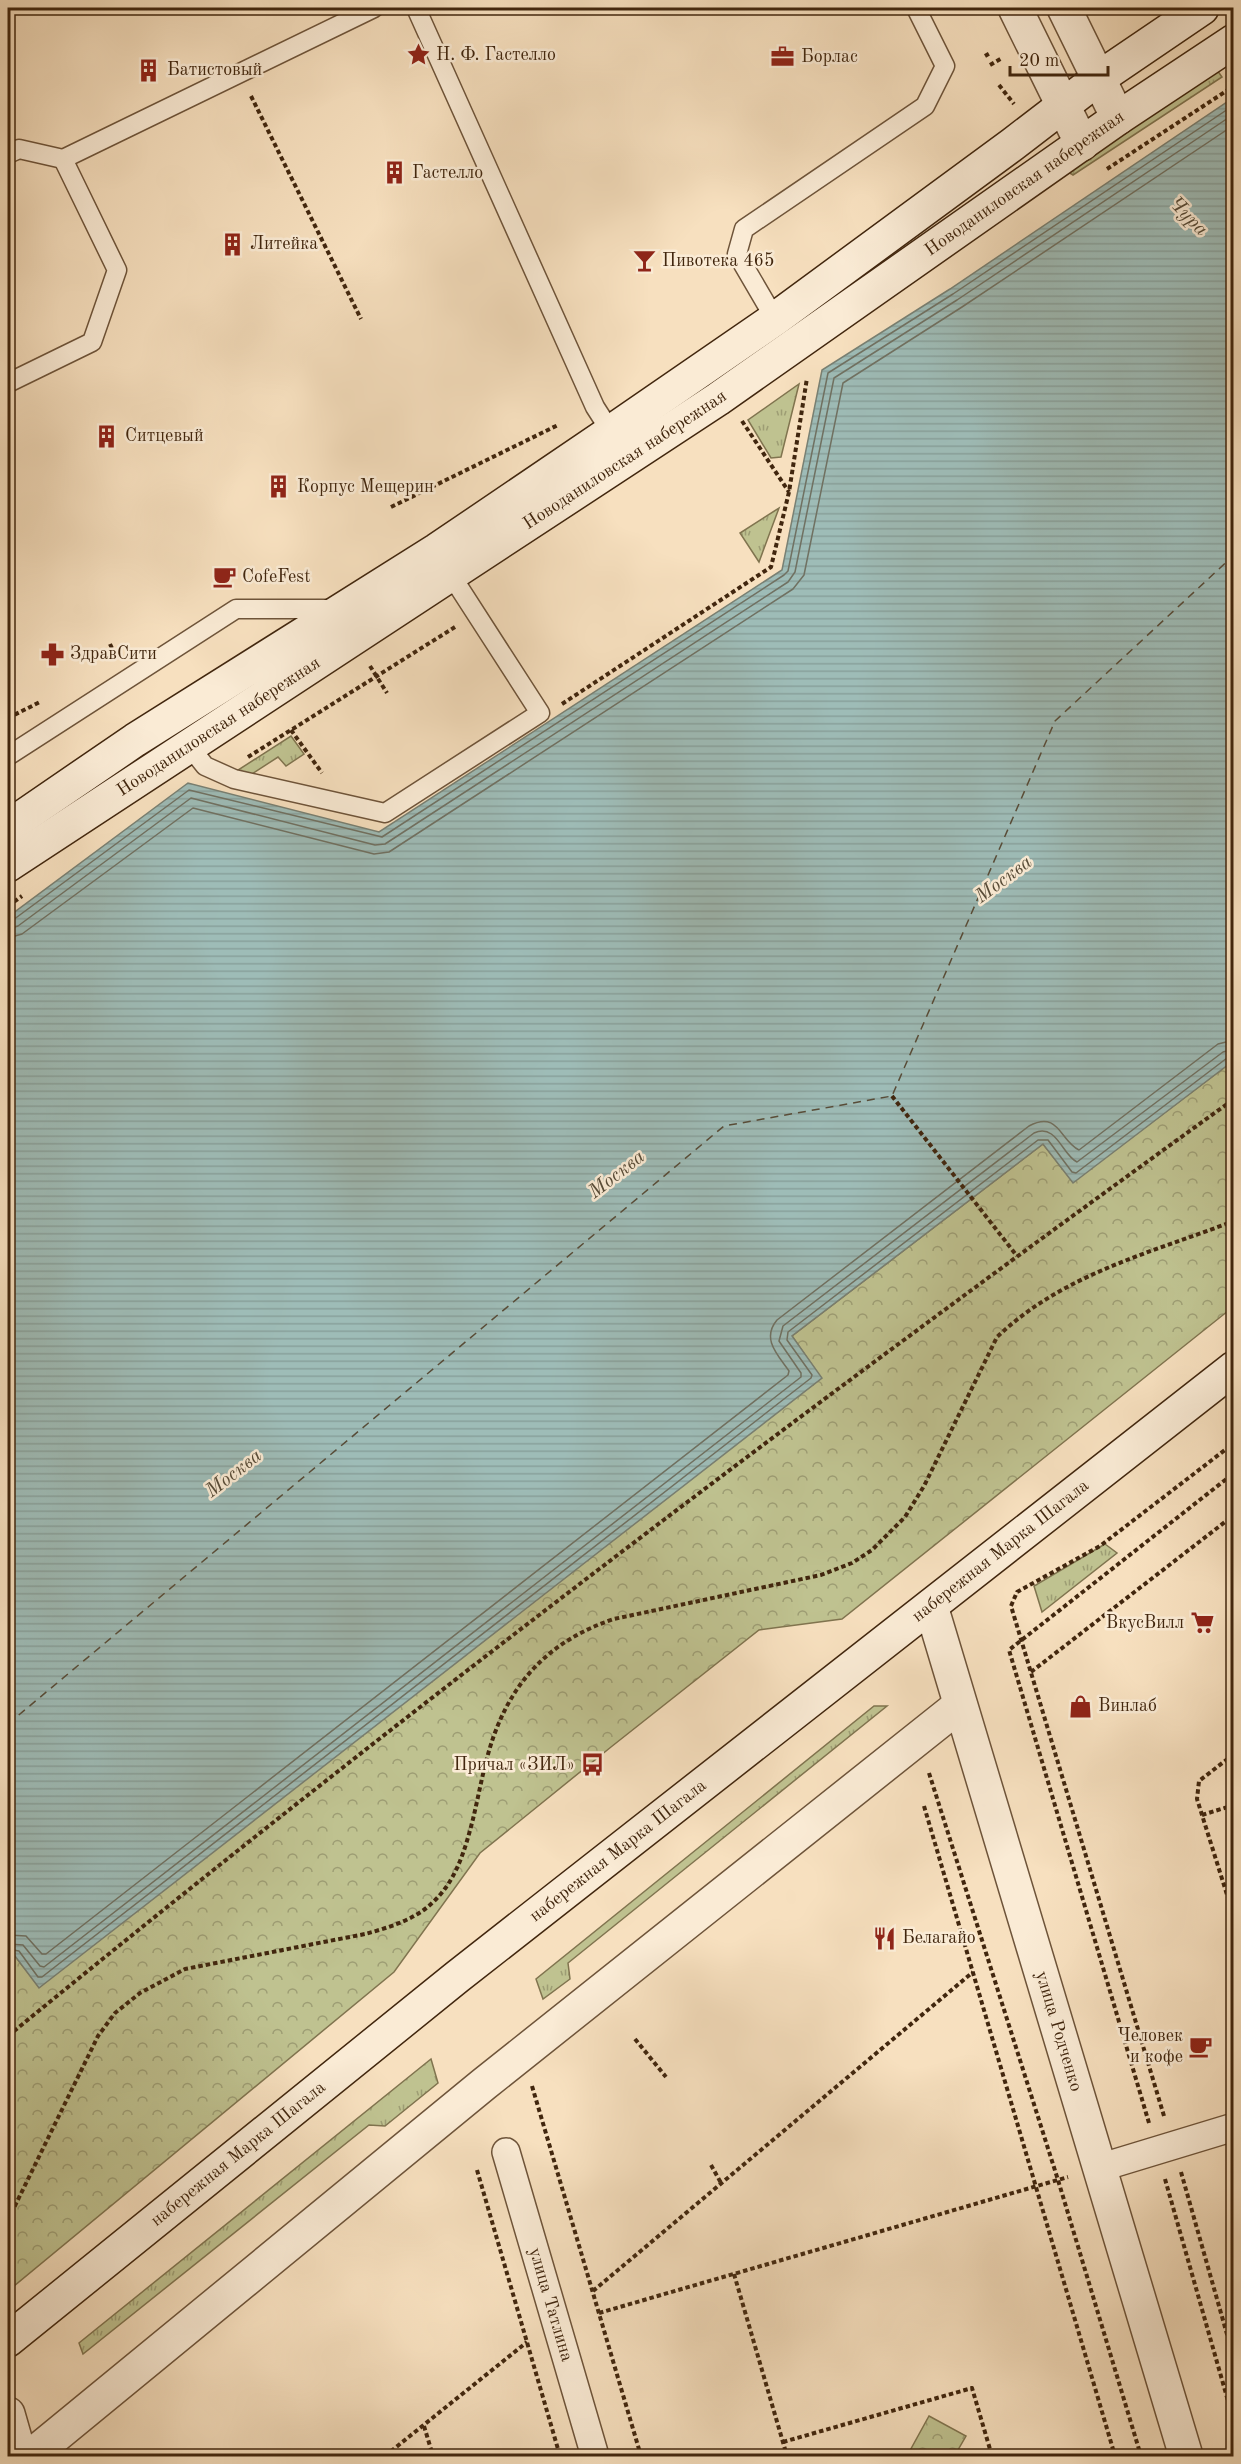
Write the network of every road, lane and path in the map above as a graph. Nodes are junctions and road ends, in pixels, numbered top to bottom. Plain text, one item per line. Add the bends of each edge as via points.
1 (374, 8) edge
2 (416, 8) edge
3 (916, 8) edge
4 (1016, 8) edge
5 (1064, 8) edge
6 (1202, 8) edge
7 (1233, 41) edge
8 (240, 74) junction
9 (1099, 78) junction
10 (1233, 86) edge
11 (1062, 105) junction
12 (1118, 118) junction
13 (1082, 144) junction
14 (8, 154) edge
15 (63, 159) junction
16 (1106, 170) dead end
17 (361, 319) dead end
18 (775, 319) junction
19 (807, 376) dead end
20 (8, 383) edge
21 (738, 416) dead end
22 (603, 420) junction
23 (789, 492) junction
24 (391, 507) dead end
25 (451, 575) junction
26 (344, 609) junction
27 (476, 614) junction
28 (110, 644) dead end
29 (118, 659) dead end
30 (368, 662) dead end
31 (377, 676) junction
32 (387, 693) dead end
33 (553, 710) dead end
34 (291, 730) junction
35 (190, 747) junction
36 (8, 756) edge
37 (228, 776) junction
38 (345, 804) junction
39 (8, 827) edge
40 (8, 865) edge
41 (26, 893) dead end
42 (8, 906) edge
43 (892, 1096) dead end
44 (1233, 1099) edge
45 (1233, 1221) edge
46 (1017, 1256) junction
47 (1233, 1368) edge
48 (1233, 1443) edge
49 (1233, 1473) edge
50 (1233, 1515) edge
51 (930, 1606) junction
52 (1022, 1641) junction
53 (1031, 1672) junction
54 (960, 1705) junction
55 (1233, 1754) edge
56 (932, 1782) dead end
57 (1233, 1805) edge
58 (924, 1806) dead end
59 (1202, 1815) junction
60 (1233, 1917) edge
61 (973, 1972) junction
62 (8, 2036) edge
63 (635, 2039) dead end
64 (523, 2054) junction
65 (666, 2077) dead end
66 (1233, 2127) edge
67 (1165, 2147) junction
68 (506, 2152) dead end
69 (711, 2165) dead end
70 (1099, 2168) junction
71 (477, 2170) dead end
72 (1058, 2180) junction
73 (721, 2183) junction
74 (1036, 2186) junction
75 (8, 2220) edge
76 (734, 2274) junction
77 (593, 2291) junction
78 (599, 2313) junction
79 (8, 2340) edge
80 (527, 2342) junction
81 (1233, 2359) edge
82 (8, 2414) edge
83 (1233, 2422) edge
84 (424, 2425) junction
85 (783, 2442) junction
86 (20, 2457) edge
87 (31, 2457) edge
88 (386, 2457) edge
89 (433, 2457) edge
90 (560, 2457) edge
91 (595, 2457) edge
92 (641, 2457) edge
93 (788, 2457) edge
94 (992, 2457) edge
95 (1115, 2457) edge
96 (1141, 2457) edge
97 (1186, 2457) edge

1 - 8 lane
2 - 22 lane
3 - 18 lane via 945,66 925,106 744,229 737,254
4 - 11 main road
5 - 9 main road
6 - 9 main road, Новоданиловская набережная
7 - 12 main road, Новоданиловская набережная
8 - 15 lane
8 - 17 path
9 - 11 main road, Новоданиловская набережная
9 - 12 main road
10 - 16 path
11 - 13 main road
11 - 18 main road, Новоданиловская набережная
12 - 13 main road, Новоданиловская набережная
13 - 25 main road, Новоданиловская набережная via 718,399
14 - 15 lane via 19,149
15 - 20 lane via 117,270 92,342
18 - 22 main road, Новоданиловская набережная
19 - 23 path
21 - 23 path
22 - 24 path
22 - 26 main road, Новоданиловская набережная via 437,550
23 - 33 path via 771,567
25 - 27 lane
25 - 35 main road, Новоданиловская набережная
26 - 36 lane via 236,609
26 - 39 main road, Новоданиловская набережная via 135,740
27 - 31 path
27 - 38 lane via 540,713 385,813
28 - 29 path
30 - 31 path
31 - 32 path
31 - 34 path
34 - 37 path
34 - 38 path
35 - 37 lane via 205,766
35 - 40 main road, Новоданиловская набережная
37 - 38 lane
41 - 42 path
43 - 46 path
44 - 46 path
45 - 75 path via 1084,1277 1015,1320 997,1337 905,1517 886,1539 852,1563 821,1575 614,1619 588,1627 544,1656 526,1677 496,1731 466,1848 458,1868 431,1904 388,1928 185,1969 141,1993 115,2013 98,2036
46 - 62 path via 611,1558 279,1817
47 - 51 main road, набережная Марка Шагала
48 - 52 path via 1100,1546 1017,1592 1011,1606
49 - 52 path
50 - 53 path
51 - 54 main road, улица Родченко
51 - 79 main road, набережная Марка Шагала via 457,1977
52 - 53 path
52 - 67 path via 1009,1650
53 - 67 path
54 - 64 main road
54 - 70 main road, улица Родченко
55 - 59 path via 1199,1781 1197,1799
56 - 72 path
57 - 59 path
58 - 61 path
59 - 60 path
61 - 73 path
61 - 74 path
63 - 65 path
64 - 77 path
64 - 87 main road
66 - 67 street
67 - 70 street
67 - 81 path
67 - 83 path
68 - 91 street, улица Татлина
69 - 73 path
70 - 72 path
70 - 97 main road, улица Родченко
71 - 80 path
72 - 74 path
72 - 96 path
73 - 77 path
74 - 76 path
74 - 95 path
76 - 78 path
76 - 85 path
77 - 78 path
78 - 92 path
80 - 84 path
80 - 90 path
82 - 86 main road
84 - 88 path
84 - 89 path
85 - 93 path
85 - 94 path via 972,2388

